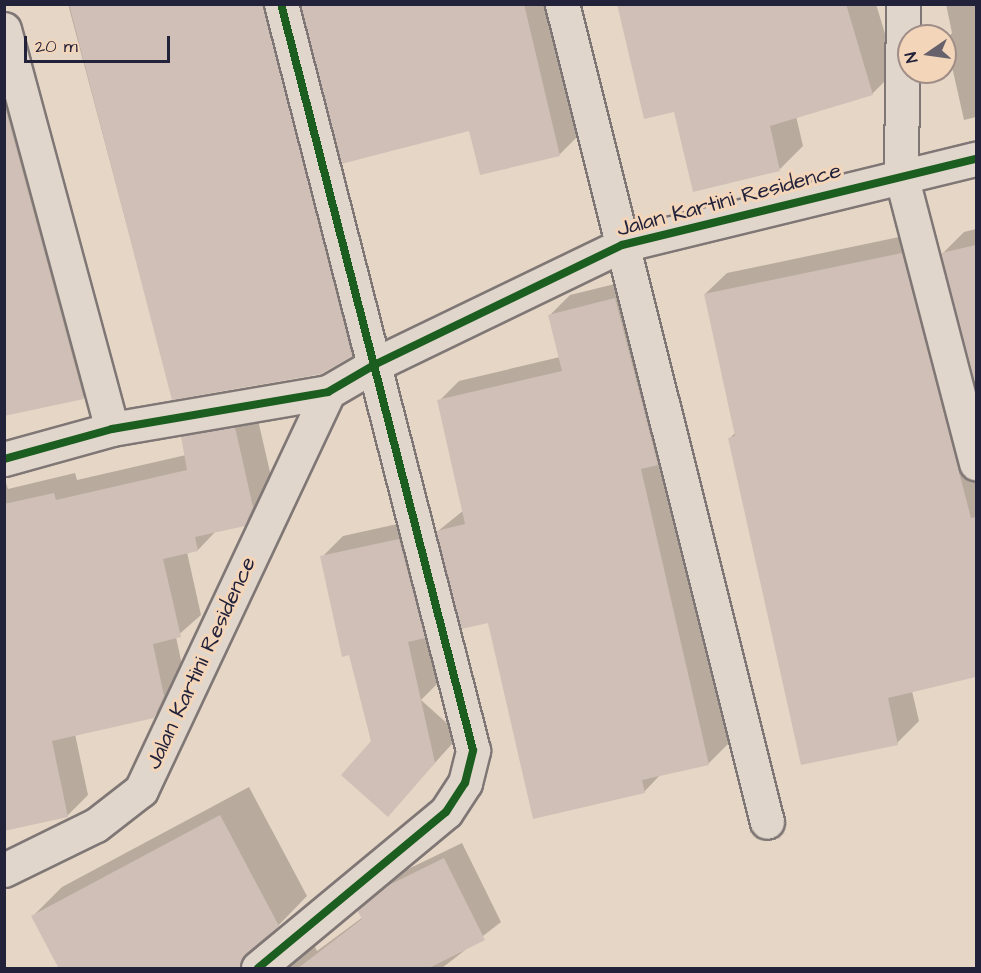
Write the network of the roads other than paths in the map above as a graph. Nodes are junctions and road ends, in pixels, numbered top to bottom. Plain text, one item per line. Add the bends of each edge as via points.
1 (281, 4) edge
2 (562, 4) edge
3 (903, 4) edge
4 (4, 29) edge
5 (976, 159) edge
6 (901, 174) junction
7 (622, 245) junction
8 (376, 364) junction
9 (328, 392) junction
10 (112, 429) junction
11 (4, 459) edge
12 (976, 463) edge
13 (767, 822) dead end
14 (4, 870) edge
15 (258, 969) edge

1 - 8 street
2 - 7 street
3 - 6 street
4 - 10 street
5 - 6 street, Jalan Kartini Residence
6 - 7 street, Jalan Kartini Residence
6 - 12 street
7 - 8 street, Jalan Kartini Residence
7 - 13 street
8 - 9 street, Jalan Kartini Residence
8 - 15 street via 473,750 465,783 446,812
9 - 10 street
9 - 14 street, Jalan Kartini Residence via 141,790 96,825
10 - 11 street

